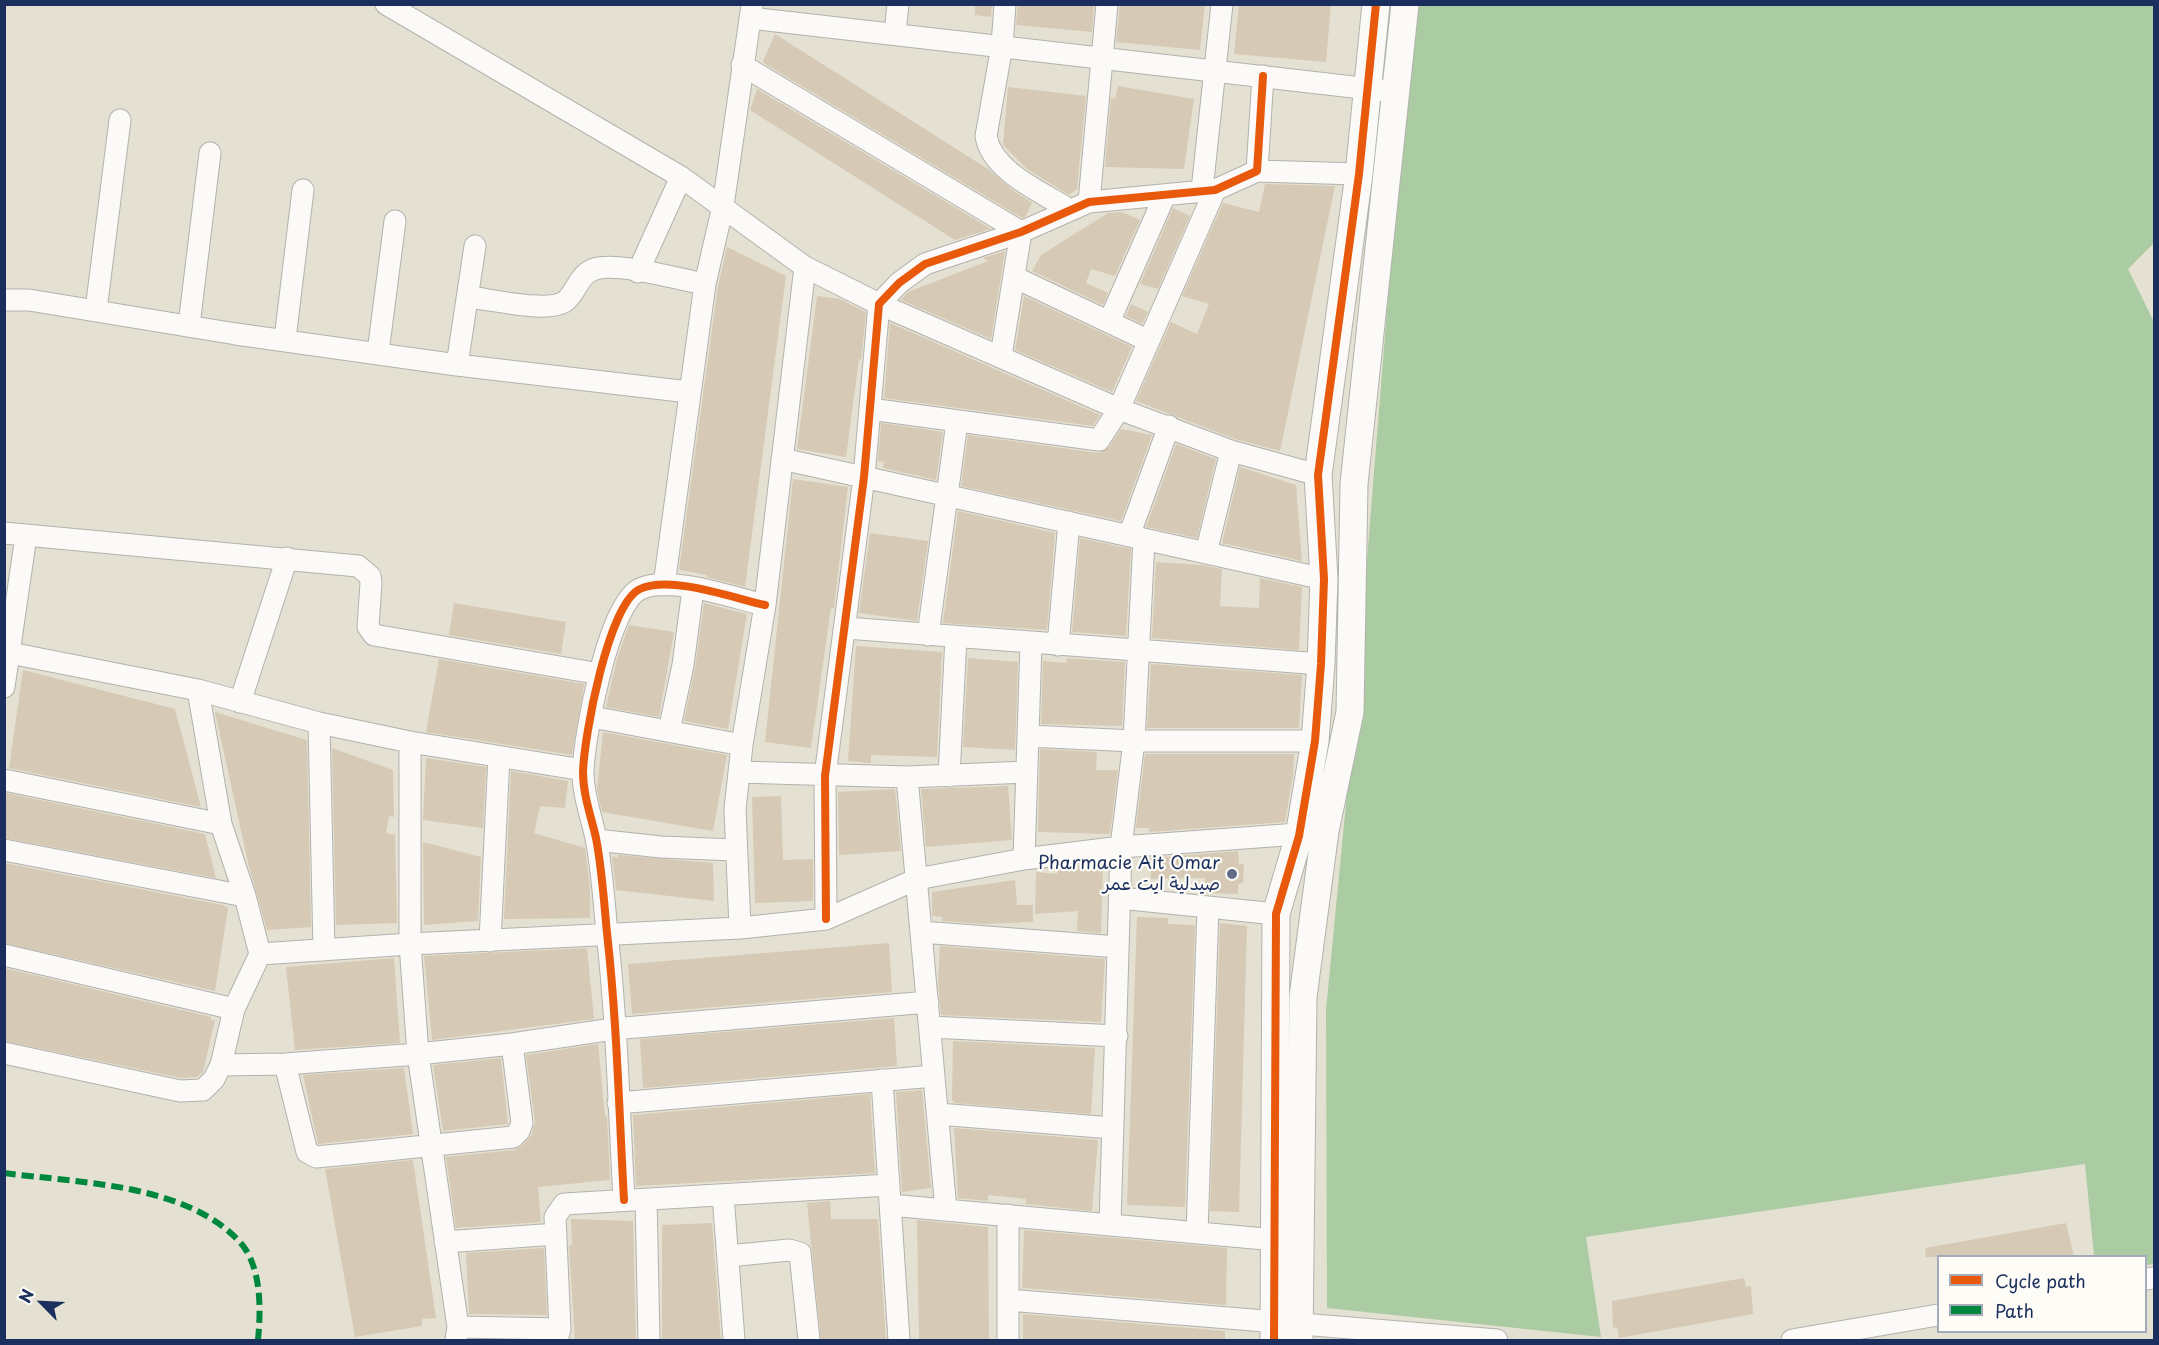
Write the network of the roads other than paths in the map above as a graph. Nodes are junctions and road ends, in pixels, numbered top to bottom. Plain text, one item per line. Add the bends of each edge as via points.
1 (386, 4) edge
2 (898, 4) edge
3 (1005, 4) edge
4 (1107, 4) edge
5 (1222, 4) edge
6 (1376, 4) edge
7 (1405, 4) edge
8 (751, 11) edge
9 (895, 34) junction
10 (1002, 46) junction
11 (1102, 58) junction
12 (742, 65) junction
13 (1215, 71) junction
14 (1263, 76) junction
15 (1368, 88) junction
16 (1397, 92) junction
17 (120, 120) dead end
18 (210, 153) dead end
19 (1257, 171) junction
20 (1359, 174) junction
21 (681, 177) junction
22 (303, 190) dead end
23 (1209, 190) junction
24 (1165, 195) junction
25 (723, 206) junction
26 (1080, 206) junction
27 (395, 220) dead end
28 (1021, 232) junction
29 (475, 246) dead end
30 (805, 267) junction
31 (638, 272) junction
32 (1014, 277) junction
33 (705, 284) junction
34 (468, 297) junction
35 (4, 300) edge
36 (879, 304) junction
37 (96, 310) junction
38 (1109, 322) junction
39 (189, 325) junction
40 (285, 339) junction
41 (1149, 341) junction
42 (378, 352) junction
43 (1001, 356) junction
44 (457, 365) junction
45 (689, 392) junction
46 (870, 409) junction
47 (1119, 409) junction
48 (957, 422) junction
49 (1169, 426) junction
50 (1231, 451) junction
51 (782, 459) junction
52 (1318, 475) junction
53 (864, 477) junction
54 (946, 495) junction
55 (1069, 522) junction
56 (4, 532) edge
57 (26, 536) junction
58 (1136, 537) junction
59 (1206, 553) junction
60 (287, 558) junction
61 (1324, 579) junction
62 (664, 585) junction
63 (693, 589) junction
64 (765, 605) junction
65 (846, 628) junction
66 (928, 635) junction
67 (956, 638) junction
68 (1031, 643) junction
69 (1058, 645) junction
70 (1139, 651) junction
71 (10, 653) junction
72 (1322, 664) junction
73 (600, 674) junction
74 (4, 687) edge
75 (198, 690) junction
76 (240, 702) junction
77 (592, 717) junction
78 (319, 723) junction
79 (669, 730) junction
80 (1028, 736) junction
81 (1134, 741) junction
82 (1315, 741) junction
83 (410, 742) junction
84 (742, 745) junction
85 (499, 757) junction
86 (583, 770) junction
87 (739, 772) junction
88 (1027, 772) junction
89 (825, 776) junction
90 (949, 776) junction
91 (907, 777) junction
92 (4, 780) edge
93 (221, 824) junction
94 (1325, 831) junction
95 (1299, 836) junction
96 (596, 840) junction
97 (1121, 847) junction
98 (4, 850) edge
99 (735, 850) junction
100 (1024, 859) junction
101 (917, 879) junction
102 (246, 896) junction
103 (1120, 898) junction
104 (1208, 907) junction
105 (1276, 914) junction
106 (826, 919) junction
107 (740, 928) junction
108 (921, 932) junction
109 (608, 935) junction
110 (490, 940) junction
111 (410, 944) junction
112 (1118, 947) junction
113 (324, 950) junction
114 (260, 954) junction
115 (4, 956) edge
116 (928, 1002) junction
117 (234, 1009) junction
118 (930, 1027) junction
119 (614, 1029) junction
120 (1118, 1036) junction
121 (512, 1044) junction
122 (4, 1053) edge
123 (418, 1054) junction
124 (285, 1064) junction
125 (220, 1065) junction
126 (934, 1076) junction
127 (882, 1080) junction
128 (618, 1103) junction
129 (938, 1114) junction
130 (1112, 1128) junction
131 (430, 1146) junction
132 (723, 1195) junction
133 (890, 1195) junction
134 (646, 1199) junction
135 (624, 1200) junction
136 (946, 1210) junction
137 (1008, 1215) junction
138 (1110, 1225) junction
139 (1197, 1233) junction
140 (555, 1234) junction
141 (1276, 1240) junction
142 (445, 1242) junction
143 (728, 1256) junction
144 (1008, 1300) junction
145 (1937, 1315) edge
146 (1274, 1331) edge
147 (1300, 1332) edge
148 (457, 1334) edge
149 (558, 1335) edge
150 (649, 1341) edge
151 (734, 1341) edge
152 (809, 1341) edge
153 (899, 1341) edge
154 (1008, 1341) edge
155 (1497, 1341) edge
156 (1792, 1341) edge

1 - 21 street
2 - 9 street
3 - 10 street
4 - 11 street
5 - 13 street
6 - 15 street
7 - 16 street
8 - 9 street
8 - 12 street
9 - 10 street
10 - 11 street
10 - 26 street via 987,147 1009,172
11 - 13 street
11 - 26 street
12 - 25 street
12 - 28 street
13 - 14 street
13 - 23 street
14 - 15 street
14 - 19 street
15 - 16 street
15 - 20 street
16 - 94 street via 1354,484 1350,712
17 - 37 street
18 - 39 street
19 - 20 street
19 - 23 street
20 - 52 street
21 - 25 street
21 - 31 street
22 - 40 street
23 - 24 street
23 - 41 street
24 - 26 street
24 - 38 street
25 - 30 street
25 - 33 street
26 - 28 street
27 - 42 street
28 - 32 street
28 - 36 street via 925,264
29 - 34 street
30 - 36 street
30 - 51 street
31 - 33 street
31 - 34 street via 601,267 590,270 566,301 549,307
32 - 38 street
32 - 43 street
33 - 45 street
34 - 44 street
35 - 37 street
36 - 43 street
36 - 46 street
37 - 39 street
38 - 41 street
39 - 40 street
40 - 42 street
41 - 47 street
42 - 44 street
43 - 47 street
44 - 45 street
45 - 62 street
46 - 48 street
46 - 53 street
47 - 48 street via 1097,441
47 - 49 street
48 - 54 street
49 - 50 street
49 - 58 street
50 - 52 street
50 - 59 street
51 - 53 street
51 - 64 street
52 - 61 street
53 - 54 street
53 - 65 street
54 - 55 street
54 - 66 street
55 - 58 street
55 - 69 street
56 - 57 street
57 - 60 street
57 - 71 street
58 - 59 street
58 - 70 street
59 - 61 street
60 - 73 street via 346,563 365,570 371,583 368,627 374,635
60 - 76 street
61 - 72 street
62 - 63 street
62 - 73 street via 630,596 614,623
63 - 64 street
63 - 79 street
64 - 84 street
65 - 66 street
65 - 89 street
66 - 67 street
67 - 68 street
67 - 90 street
68 - 69 street
68 - 80 street
69 - 70 street
70 - 72 street
70 - 81 street
71 - 74 street
71 - 75 street
72 - 82 street
73 - 77 street
75 - 76 street
75 - 93 street
76 - 78 street
77 - 79 street
77 - 86 street
78 - 83 street
78 - 113 street
79 - 84 street
80 - 81 street
80 - 88 street
81 - 82 street
81 - 97 street
82 - 95 street
83 - 85 street
83 - 111 street
84 - 87 street
85 - 86 street
85 - 110 street
86 - 96 street
87 - 89 street
87 - 99 street
88 - 90 street
88 - 100 street
89 - 91 street
89 - 106 street
90 - 91 street
91 - 101 street
92 - 93 street
93 - 102 street
94 - 95 street
94 - 147 street via 1303,997
95 - 97 street
95 - 105 street
96 - 99 street
96 - 109 street
97 - 100 street
97 - 103 street
98 - 102 street
99 - 107 street
100 - 101 street
101 - 106 street
101 - 108 street
102 - 114 street
103 - 104 street
103 - 112 street
104 - 105 street
104 - 139 street
105 - 141 street
106 - 107 street
107 - 109 street
108 - 112 street
108 - 116 street
109 - 110 street
109 - 119 street
110 - 111 street
111 - 113 street
111 - 123 street
112 - 120 street
113 - 114 street
114 - 117 street
115 - 117 street
116 - 118 street
116 - 119 street
117 - 125 street
118 - 120 street
118 - 126 street
119 - 121 street
119 - 128 street
120 - 130 street
121 - 123 street
121 - 131 street via 522,1123 519,1131 502,1140
122 - 125 street via 180,1092 203,1090
123 - 124 street
123 - 131 street
124 - 125 street
124 - 131 street via 306,1152 312,1156
126 - 127 street
126 - 129 street
127 - 128 street
127 - 133 street
128 - 135 street
129 - 130 street
129 - 136 street
130 - 138 street
131 - 142 street
132 - 133 street
132 - 134 street
132 - 143 street
133 - 136 street
133 - 153 street
134 - 135 street
134 - 150 street
135 - 140 street via 564,1204 555,1217
136 - 137 street
137 - 138 street
137 - 144 street
138 - 139 street
139 - 141 street
140 - 142 street
140 - 149 street
141 - 146 street
142 - 148 street
143 - 151 street
143 - 152 street via 789,1250 800,1253
144 - 146 street
144 - 154 street
145 - 156 street
146 - 147 street
147 - 155 street
148 - 149 street

